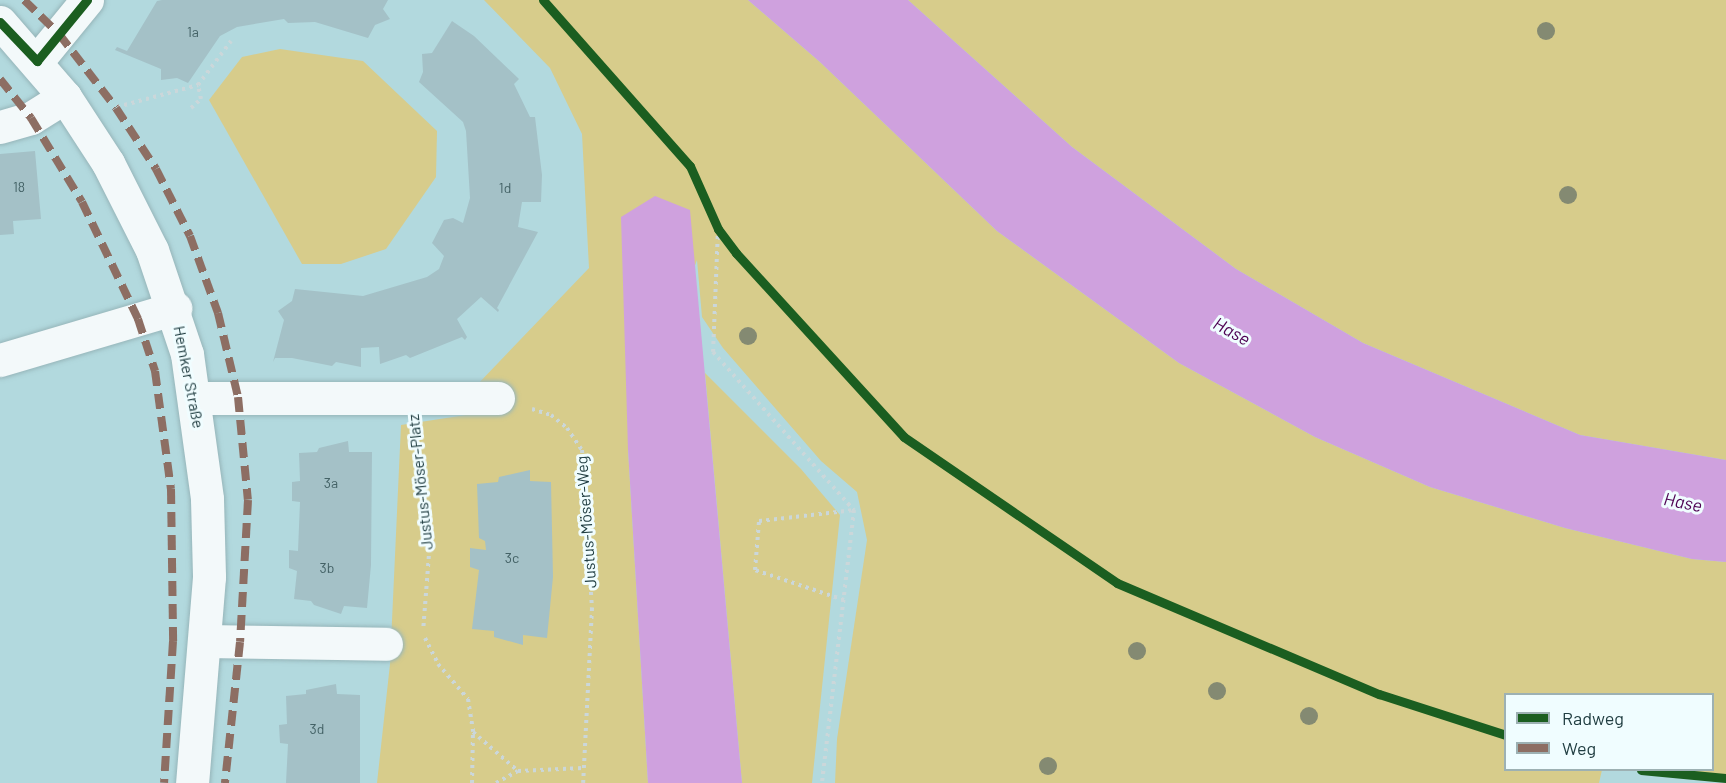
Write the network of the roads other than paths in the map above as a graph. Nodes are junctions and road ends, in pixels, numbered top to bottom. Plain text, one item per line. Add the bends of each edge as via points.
1 (87, 0) edge
2 (0, 22) edge
3 (37, 61) junction
4 (64, 97) junction
5 (0, 127) edge
6 (175, 308) junction
7 (0, 360) edge
8 (196, 398) junction
9 (498, 398) road end
10 (205, 641) junction
11 (386, 644) dead end
12 (192, 783) edge

1 - 3 main road
2 - 3 main road, Hemker Straße
3 - 4 main road, Hemker Straße
4 - 5 main road via 31,118
4 - 6 main road, Hemker Straße via 108,163 153,250
6 - 7 main road
6 - 8 main road, Hemker Straße
8 - 9 main road
8 - 10 main road, Hemker Straße via 207,499
10 - 11 main road
10 - 12 main road, Hemker Straße

